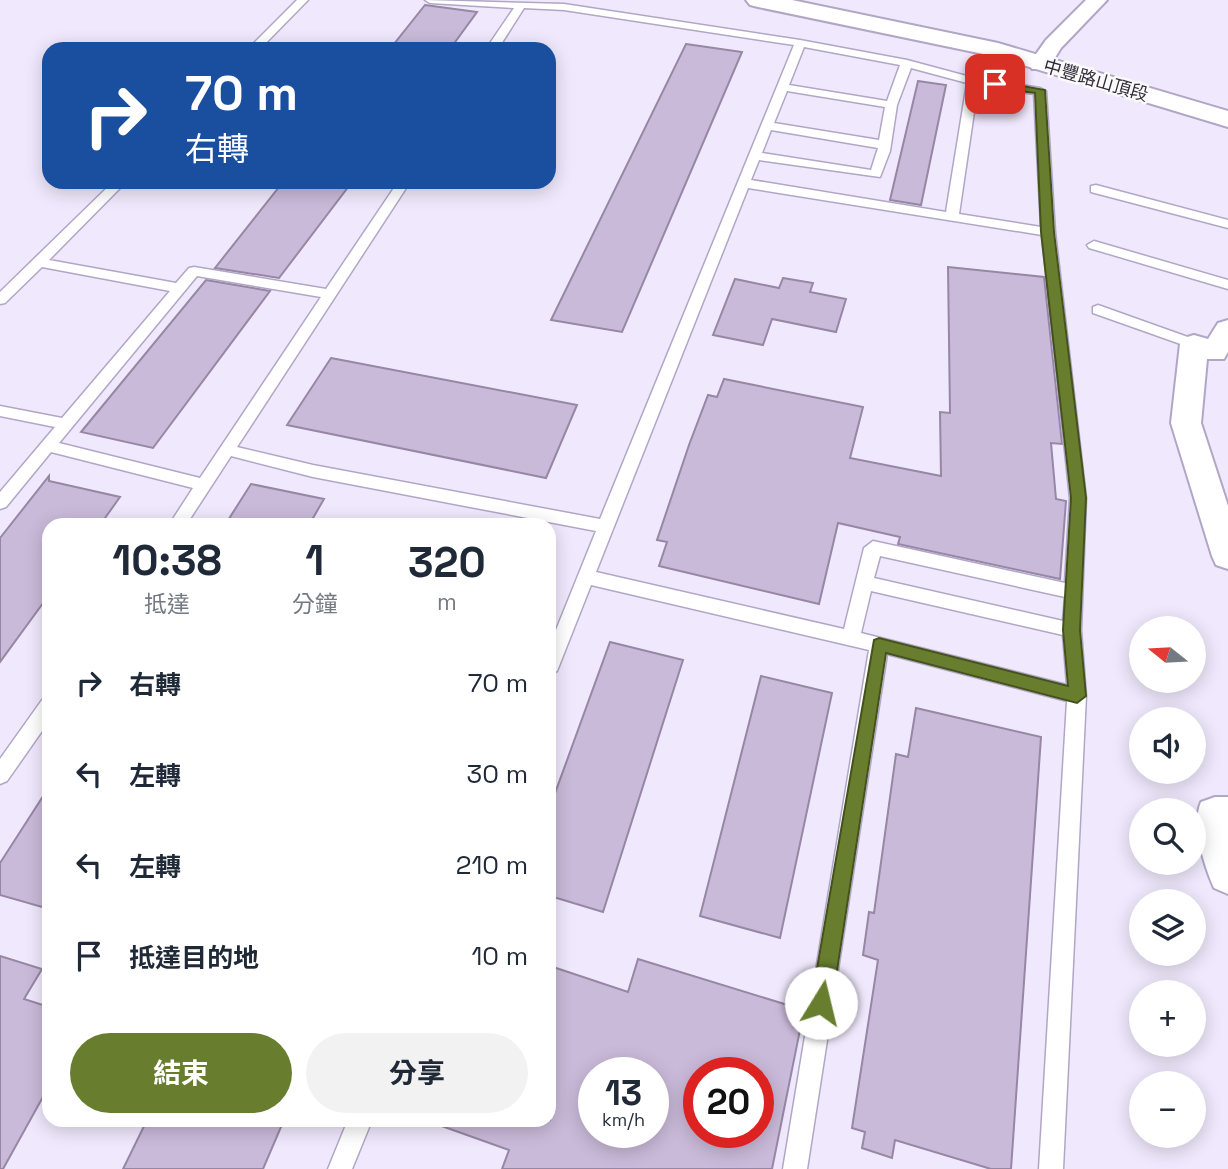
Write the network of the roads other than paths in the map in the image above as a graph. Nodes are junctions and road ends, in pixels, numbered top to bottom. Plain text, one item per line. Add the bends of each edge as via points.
1 (303, 0) edge
2 (430, 0) edge
3 (758, 0) edge
4 (867, 0) edge
5 (1097, 0) edge
6 (521, 5) junction
7 (261, 42) edge
8 (497, 42) edge
9 (800, 43) junction
10 (1047, 54) junction
11 (907, 63) junction
12 (1161, 74) dead end
13 (973, 81) junction
14 (783, 87) junction
15 (891, 105) junction
16 (1228, 118) edge
17 (766, 126) junction
18 (885, 145) junction
19 (755, 156) junction
20 (744, 183) junction
21 (113, 189) edge
22 (399, 189) edge
23 (1096, 189) dead end
24 (952, 217) junction
25 (1228, 224) edge
26 (1048, 232) junction
27 (1094, 245) dead end
28 (38, 262) junction
29 (1228, 285) edge
30 (180, 288) junction
31 (331, 294) junction
32 (0, 300) edge
33 (1098, 310) dead end
34 (1228, 329) edge
35 (1194, 344) junction
36 (0, 411) edge
37 (66, 424) junction
38 (48, 446) junction
39 (228, 450) junction
40 (205, 485) junction
41 (0, 503) edge
42 (182, 518) edge
43 (607, 527) junction
44 (1228, 556) edge
45 (587, 577) junction
46 (864, 583) junction
47 (1073, 592) junction
48 (1072, 630) junction
49 (851, 638) junction
50 (879, 645) junction
51 (556, 652) edge
52 (1077, 696) junction
53 (42, 716) edge
54 (0, 775) edge
55 (1222, 815) edge
56 (1228, 875) edge
57 (357, 1127) edge
58 (340, 1169) edge
59 (795, 1169) edge
60 (1051, 1169) edge

1 - 7 lane
2 - 6 lane
3 - 10 main road, 中豐路山頂段
4 - 10 main road, 中豐路山頂段
5 - 10 street
6 - 8 lane
6 - 9 lane
9 - 11 lane
9 - 14 lane
10 - 12 main road, 中豐路山頂段
10 - 16 main road, 中豐路山頂段
11 - 13 lane
11 - 15 lane
13 - 24 lane
13 - 26 lane via 1040,90
14 - 15 lane
14 - 17 lane
15 - 18 lane
17 - 18 lane
17 - 19 lane
18 - 19 lane via 876,174
19 - 20 lane
20 - 24 lane
20 - 43 lane
21 - 28 lane
22 - 31 lane
23 - 25 lane
24 - 26 lane
26 - 47 lane via 1078,498
27 - 29 lane
28 - 30 lane
28 - 32 lane
30 - 31 lane via 194,271
30 - 37 lane
31 - 39 lane
33 - 35 lane
34 - 35 street via 1214,352
35 - 44 street via 1186,423
36 - 37 lane
37 - 38 lane
38 - 40 lane
38 - 41 lane
39 - 40 lane
39 - 43 lane via 313,471
40 - 42 lane
43 - 45 lane
45 - 49 lane
45 - 51 lane
46 - 47 lane via 873,548
46 - 48 lane
46 - 49 lane
47 - 48 lane
48 - 52 lane
49 - 50 lane
50 - 52 lane
50 - 59 lane
52 - 60 lane
53 - 54 lane
55 - 56 street
57 - 58 lane

